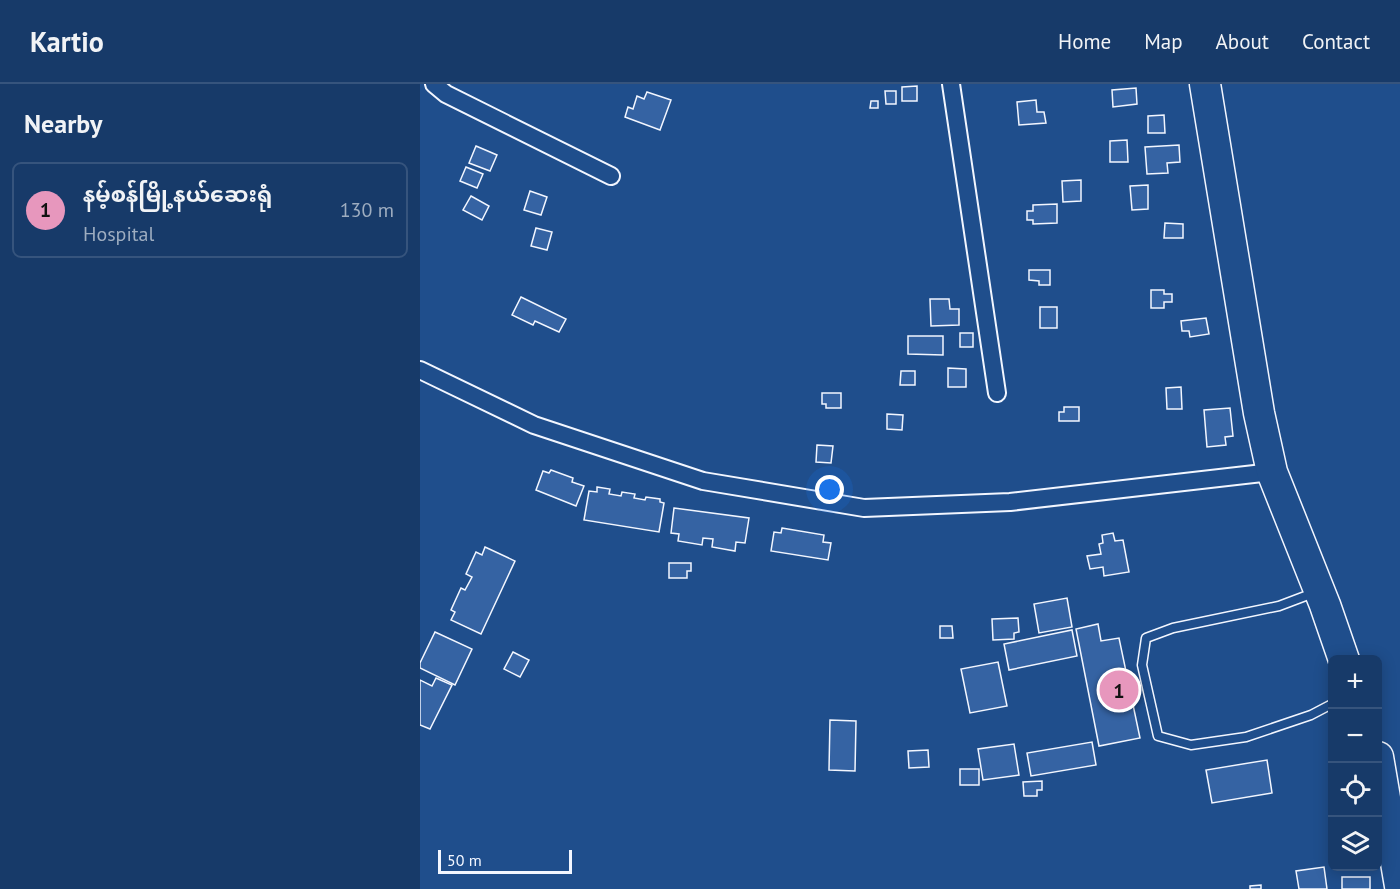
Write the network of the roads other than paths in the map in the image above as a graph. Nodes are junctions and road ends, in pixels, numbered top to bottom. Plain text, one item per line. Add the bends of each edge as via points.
1 (434, 84) edge
2 (951, 84) edge
3 (1205, 84) edge
4 (610, 176) dead end
5 (420, 370) edge
6 (997, 393) dead end
7 (1272, 472) junction
8 (1319, 591) junction
9 (1342, 655) edge
10 (1328, 706) edge
11 (1378, 763) edge
12 (1400, 886) edge

1 - 4 street via 446,94
2 - 6 street
3 - 7 highway
5 - 7 street via 534,425 703,482 864,508 1010,502
7 - 8 highway
8 - 9 highway
8 - 10 lane via 1279,606 1173,628 1146,638 1142,665 1158,736 1191,745 1246,737
11 - 12 highway

